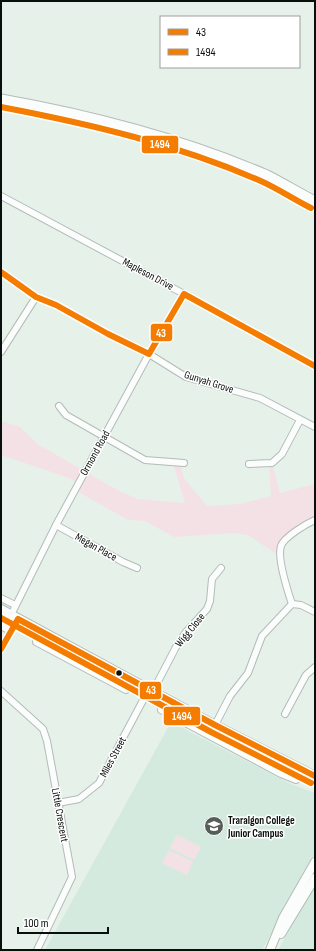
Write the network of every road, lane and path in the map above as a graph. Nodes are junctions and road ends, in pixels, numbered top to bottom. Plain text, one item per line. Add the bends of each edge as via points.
1 (1, 100) edge
2 (1, 196) edge
3 (315, 201) edge
4 (1, 272) edge
5 (184, 294) junction
6 (36, 297) junction
7 (1, 352) edge
8 (149, 354) junction
9 (315, 366) edge
10 (59, 406) dead end
11 (300, 420) junction
12 (315, 427) edge
13 (104, 437) junction
14 (184, 463) dead end
15 (249, 464) dead end
16 (315, 520) edge
17 (56, 525) junction
18 (137, 568) dead end
19 (221, 568) dead end
20 (1, 598) edge
21 (292, 604) junction
22 (15, 605) junction
23 (1, 610) edge
24 (315, 612) edge
25 (14, 617) junction
26 (1, 626) edge
27 (39, 630) junction
28 (10, 631) junction
29 (1, 649) edge
30 (315, 667) edge
31 (133, 681) junction
32 (151, 690) junction
33 (1, 691) edge
34 (163, 696) junction
35 (285, 714) dead end
36 (215, 725) junction
37 (305, 772) junction
38 (315, 776) edge
39 (315, 780) edge
40 (58, 803) junction
41 (315, 862) edge
42 (315, 878) edge
43 (37, 950) edge
44 (270, 950) edge

1 - 3 main road via 54,108 186,143 267,176
2 - 5 street, Mapleson Drive
4 - 6 street, Gunyah Grove
5 - 8 street, Ormond Road
5 - 9 street, Mapleson Drive
6 - 7 street
6 - 8 street, Gunyah Grove
8 - 11 street, Gunyah Grove via 186,377 260,398
8 - 13 street, Ormond Road
10 - 13 street via 66,414
11 - 12 street, Gunyah Grove
11 - 15 street via 282,454 272,463
13 - 14 street via 145,460
13 - 17 street, Ormond Road
16 - 21 street via 307,523 281,545 284,577
17 - 18 street, Megan Place
17 - 22 street, Ormond Road
19 - 32 street, Wigg Close via 212,578 207,609 186,632
20 - 22 street
21 - 24 street via 301,605
21 - 36 street via 262,636 248,672 230,696
22 - 25 street, Ormond Road
23 - 25 street
25 - 27 street
25 - 28 street, Ormond Road
26 - 28 street
27 - 31 street
27 - 31 street via 36,642 126,690
28 - 29 street, Ormond Road
30 - 35 street via 306,675
31 - 32 street
32 - 34 street
32 - 40 street, Miles Street via 99,783 79,799
33 - 40 street, Little Crescent via 43,729
34 - 36 street
34 - 37 street via 161,710 281,774 296,780
36 - 37 street
37 - 38 street
37 - 39 street
40 - 43 street, Little Crescent via 72,876
41 - 44 street via 283,918
42 - 44 street

